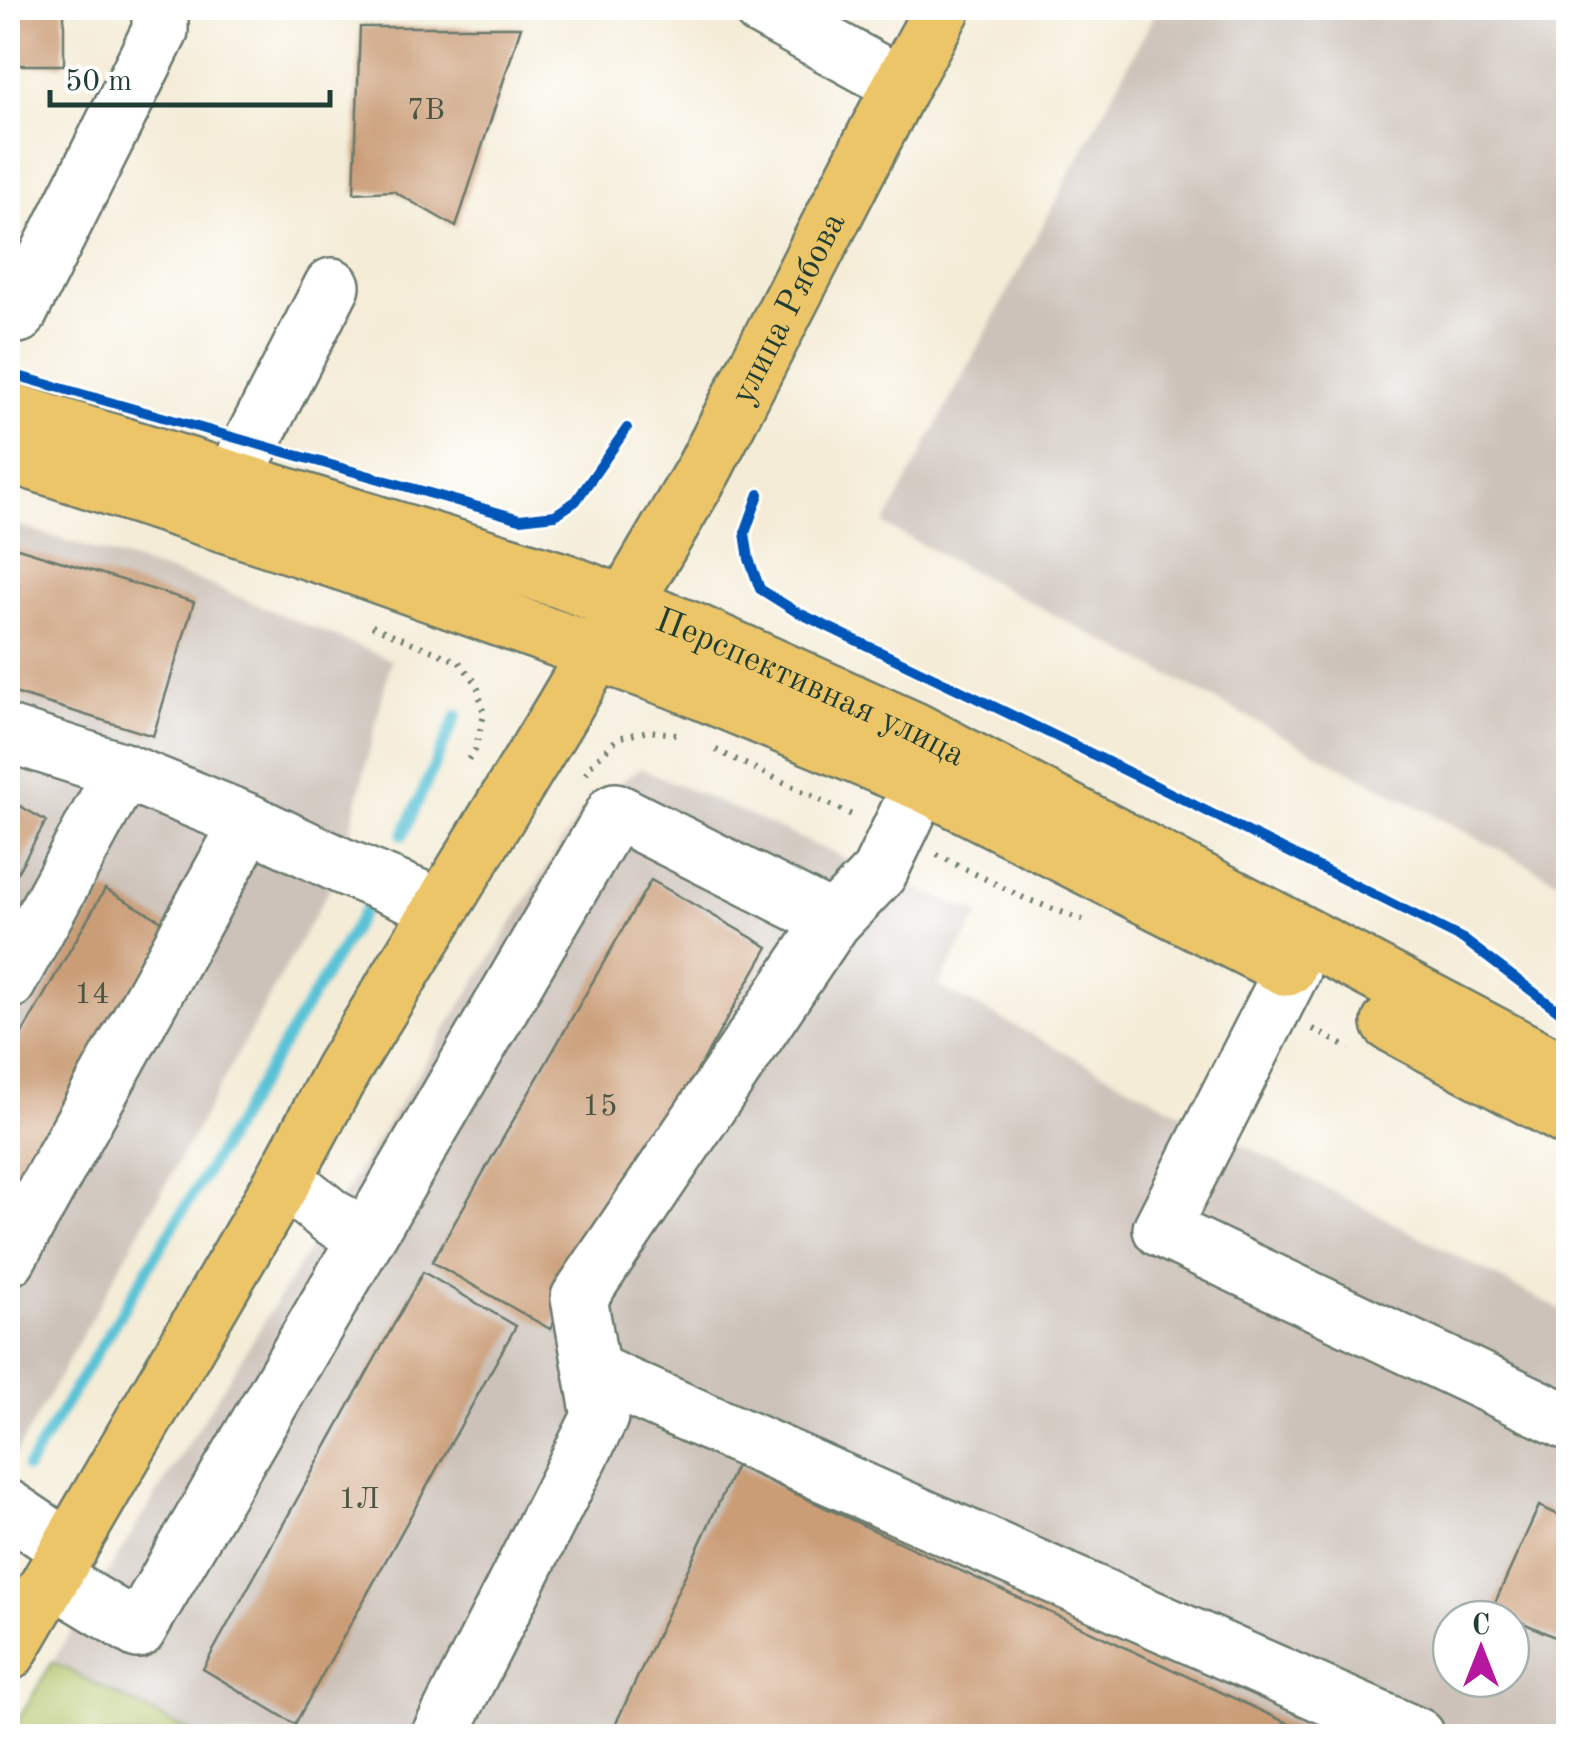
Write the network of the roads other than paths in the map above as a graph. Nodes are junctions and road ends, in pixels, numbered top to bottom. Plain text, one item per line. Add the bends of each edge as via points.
1 (160, 8) edge
2 (760, 8) edge
3 (944, 8) edge
4 (900, 84) junction
5 (332, 286) dead end
6 (8, 311) edge
7 (8, 410) edge
8 (8, 454) edge
9 (233, 479) junction
10 (622, 604) junction
11 (593, 653) junction
12 (8, 734) edge
13 (123, 772) junction
14 (922, 783) junction
15 (249, 822) junction
16 (441, 908) junction
17 (833, 921) junction
18 (8, 982) edge
19 (1282, 989) junction
20 (1568, 1074) edge
21 (1568, 1118) edge
22 (284, 1180) junction
23 (366, 1236) junction
24 (8, 1258) edge
25 (592, 1371) junction
26 (1568, 1422) edge
27 (8, 1508) edge
28 (61, 1564) junction
29 (8, 1654) edge
30 (439, 1736) edge
31 (1417, 1736) edge

1 - 6 lane via 160,31 18,315
2 - 4 lane
3 - 4 main road, улица Рябова
4 - 10 main road, улица Рябова via 704,469
5 - 9 lane
7 - 9 main road, Перспективная улица
8 - 11 main road, Перспективная улица via 347,564
9 - 10 main road, Перспективная улица
10 - 11 main road, улица Рябова
10 - 20 main road, Перспективная улица via 914,730
11 - 14 main road, Перспективная улица
11 - 16 main road, улица Рябова
12 - 13 lane
13 - 15 lane
13 - 18 lane
14 - 17 lane via 879,873
14 - 19 main road, Перспективная улица
15 - 16 lane
15 - 24 lane
16 - 22 main road, улица Рябова via 342,1069
17 - 23 lane via 615,811
17 - 25 lane via 579,1298
19 - 21 main road, Перспективная улица
19 - 26 lane via 1162,1229
22 - 23 lane
22 - 28 main road, улица Рябова
23 - 28 lane via 138,1630
25 - 30 lane via 600,1417
25 - 31 lane
27 - 28 lane
28 - 29 main road, улица Рябова

